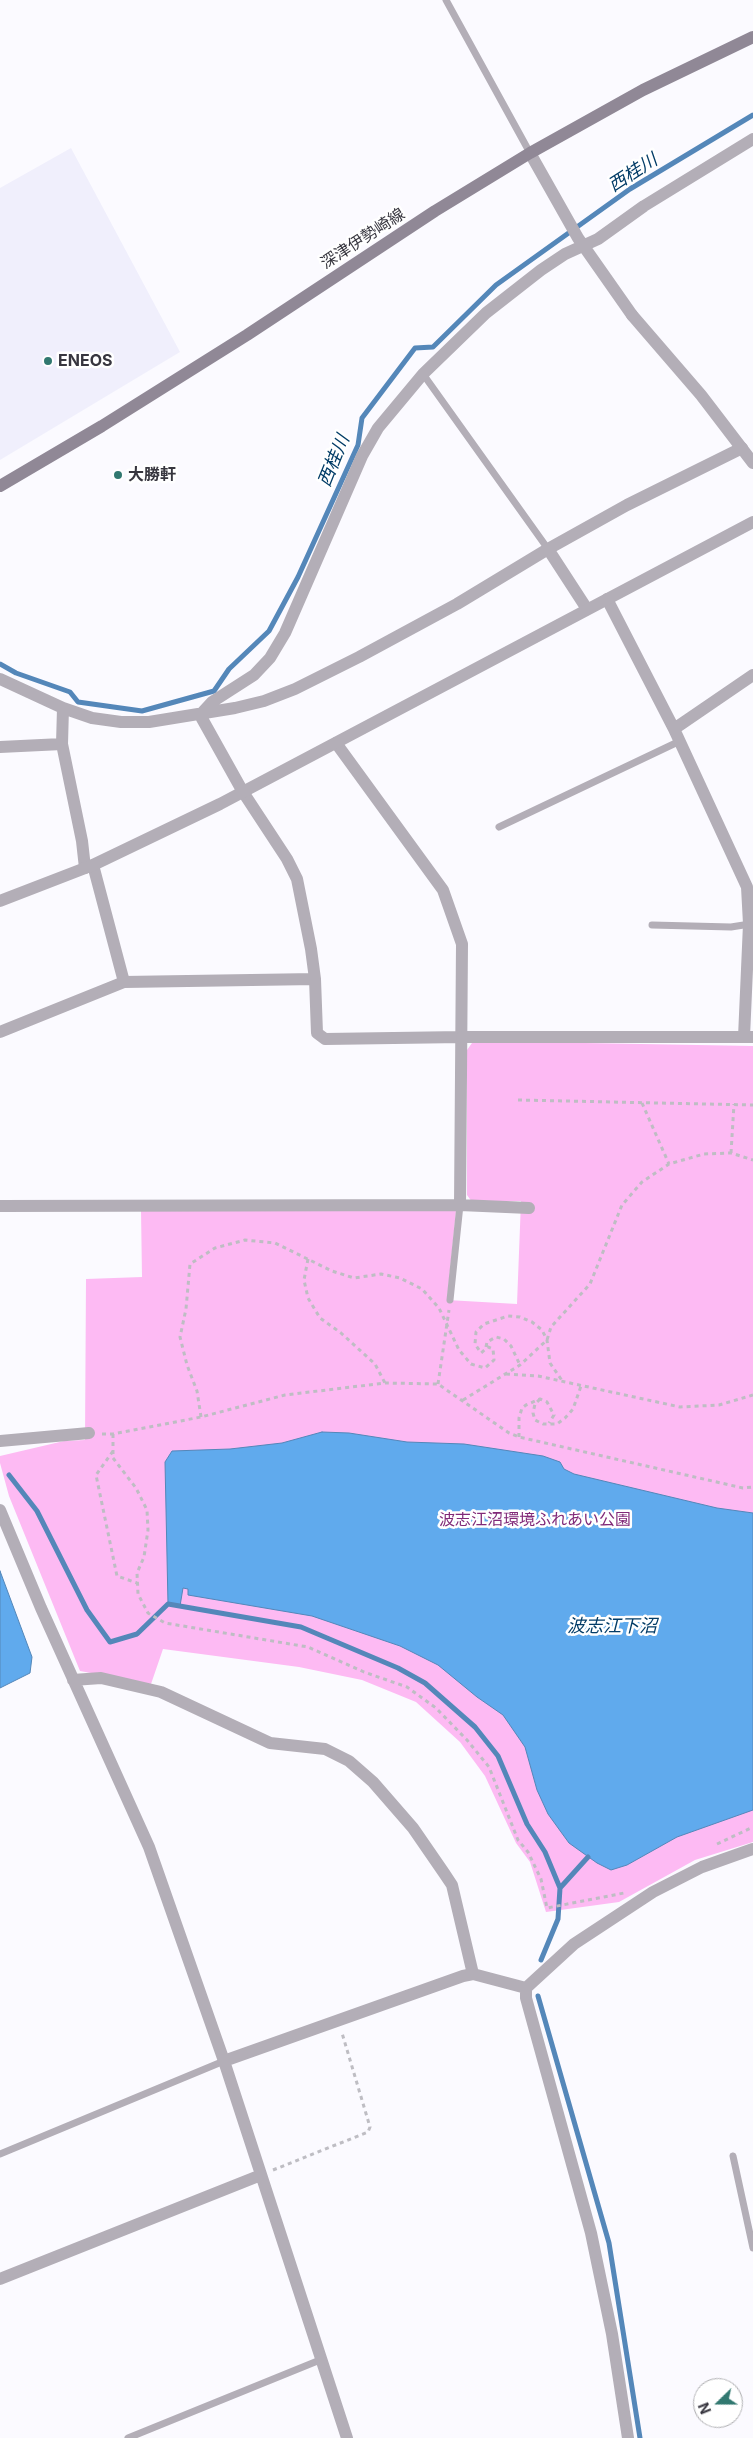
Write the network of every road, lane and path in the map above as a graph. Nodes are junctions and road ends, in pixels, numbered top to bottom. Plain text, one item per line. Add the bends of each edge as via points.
1 (446, 0) edge
2 (753, 37) edge
3 (753, 139) edge
4 (530, 154) junction
5 (581, 242) junction
6 (423, 374) junction
7 (742, 448) junction
8 (753, 463) edge
9 (0, 486) edge
10 (753, 522) edge
11 (548, 549) junction
12 (607, 599) junction
13 (587, 609) junction
14 (753, 675) edge
15 (0, 679) edge
16 (63, 708) junction
17 (200, 715) junction
18 (674, 729) junction
19 (680, 741) junction
20 (336, 743) junction
21 (62, 744) junction
22 (0, 747) edge
23 (243, 792) junction
24 (499, 827) dead end
25 (89, 867) junction
26 (0, 901) edge
27 (751, 924) edge
28 (652, 925) dead end
29 (315, 979) junction
30 (124, 982) junction
31 (0, 1032) edge
32 (462, 1037) junction
33 (748, 1037) edge
34 (518, 1100) dead end
35 (642, 1102) junction
36 (734, 1104) junction
37 (753, 1105) edge
38 (731, 1153) junction
39 (753, 1160) edge
40 (669, 1164) junction
41 (460, 1205) junction
42 (0, 1206) edge
43 (529, 1208) dead end
44 (308, 1259) junction
45 (450, 1300) joint
46 (447, 1325) junction
47 (547, 1340) junction
48 (486, 1348) junction
49 (520, 1364) junction
50 (505, 1374) junction
51 (563, 1382) junction
52 (385, 1383) junction
53 (438, 1384) junction
54 (582, 1386) junction
55 (753, 1395) edge
56 (540, 1399) junction
57 (463, 1400) junction
58 (201, 1417) junction
59 (548, 1424) junction
60 (89, 1433) joint
61 (113, 1434) junction
62 (519, 1437) junction
63 (0, 1440) edge
64 (114, 1450) junction
65 (753, 1487) edge
66 (0, 1510) edge
67 (138, 1583) junction
68 (73, 1680) junction
69 (753, 1849) edge
70 (563, 1905) dead end
71 (473, 1974) junction
72 (526, 1988) junction
73 (339, 2020) junction
74 (224, 2061) junction
75 (0, 2154) edge
76 (733, 2156) dead end
77 (261, 2175) junction
78 (753, 2248) edge
79 (0, 2279) edge
80 (320, 2360) junction
81 (128, 2438) edge
82 (347, 2438) edge
83 (628, 2438) edge

1 - 4 lane
2 - 4 main road, 深津伊勢崎線 via 650,86
3 - 5 street via 644,206 598,239
4 - 5 street
4 - 9 main road, 深津伊勢崎線 via 435,211 102,426
5 - 6 street via 509,295
5 - 7 street via 632,315
6 - 11 lane
6 - 17 street via 378,428 362,456 286,633 270,658 254,675 212,702
7 - 8 street
7 - 11 street via 627,504
10 - 12 street
11 - 13 street
11 - 17 street via 457,604 295,689 264,701
12 - 13 street
12 - 18 street
13 - 20 street
14 - 18 street
15 - 16 street
16 - 17 street via 92,718 121,722
16 - 21 street
17 - 23 street
18 - 19 street
19 - 24 lane
19 - 27 street via 747,887
20 - 23 street
20 - 32 street via 446,899 462,944
21 - 22 street
21 - 25 street
23 - 25 street
23 - 29 street via 297,879
25 - 26 street
25 - 30 street
27 - 28 lane via 731,927
27 - 33 street
29 - 30 street
29 - 32 street via 317,1033 324,1039
30 - 31 street
32 - 33 street
32 - 41 street
34 - 35 path
35 - 36 path
35 - 40 path
36 - 37 path
36 - 38 path
38 - 39 path
38 - 40 path via 704,1154
40 - 47 path via 642,1182 622,1206 590,1284 551,1327
41 - 42 street
41 - 43 street
41 - 45 lane
44 - 46 path via 332,1272 354,1278 381,1274 400,1278 422,1289 439,1308
44 - 52 path via 304,1280 308,1298 320,1318 342,1333 374,1364
44 - 58 path via 275,1243 245,1240 215,1248 190,1264 180,1337 197,1390
45 - 46 path
46 - 48 path via 459,1350 471,1364 485,1368 494,1360 493,1349
46 - 53 path
47 - 48 path via 542,1330 532,1322 508,1316 484,1324 476,1332 475,1344 481,1353
47 - 49 path
47 - 51 path via 550,1363
48 - 49 path via 487,1342 496,1337 504,1339
49 - 50 path
50 - 51 path via 538,1376
50 - 57 path
51 - 54 path
52 - 53 path
52 - 58 path via 285,1394
53 - 57 path
54 - 55 path via 680,1407 719,1405
54 - 59 path via 578,1401 565,1418 557,1424
56 - 59 path via 551,1407 554,1415
56 - 59 path via 535,1404 534,1420
56 - 62 path via 522,1408
57 - 62 path
58 - 61 path
60 - 61 path
60 - 63 street
61 - 64 path
62 - 65 path via 743,1488
64 - 67 path via 114,1458 136,1488 147,1510 148,1530 144,1557 136,1573
64 - 67 path via 96,1475 117,1576
66 - 68 street
67 - 70 path via 138,1594 148,1613 165,1623 308,1647 407,1687 436,1708 489,1767 518,1840 528,1852 541,1879 547,1908
68 - 71 street via 101,1678 161,1692 270,1742 325,1749 348,1761 373,1782 413,1828 444,1873 456,1902
68 - 74 street via 149,1846
69 - 72 street via 702,1867 653,1892 574,1944
71 - 72 street
71 - 73 street
72 - 83 street via 526,1998 591,2233 612,2334
73 - 74 street
73 - 77 path via 370,2127 368,2132
74 - 75 lane
74 - 77 street
76 - 78 lane
77 - 79 street
77 - 80 street
80 - 81 lane
80 - 82 street

